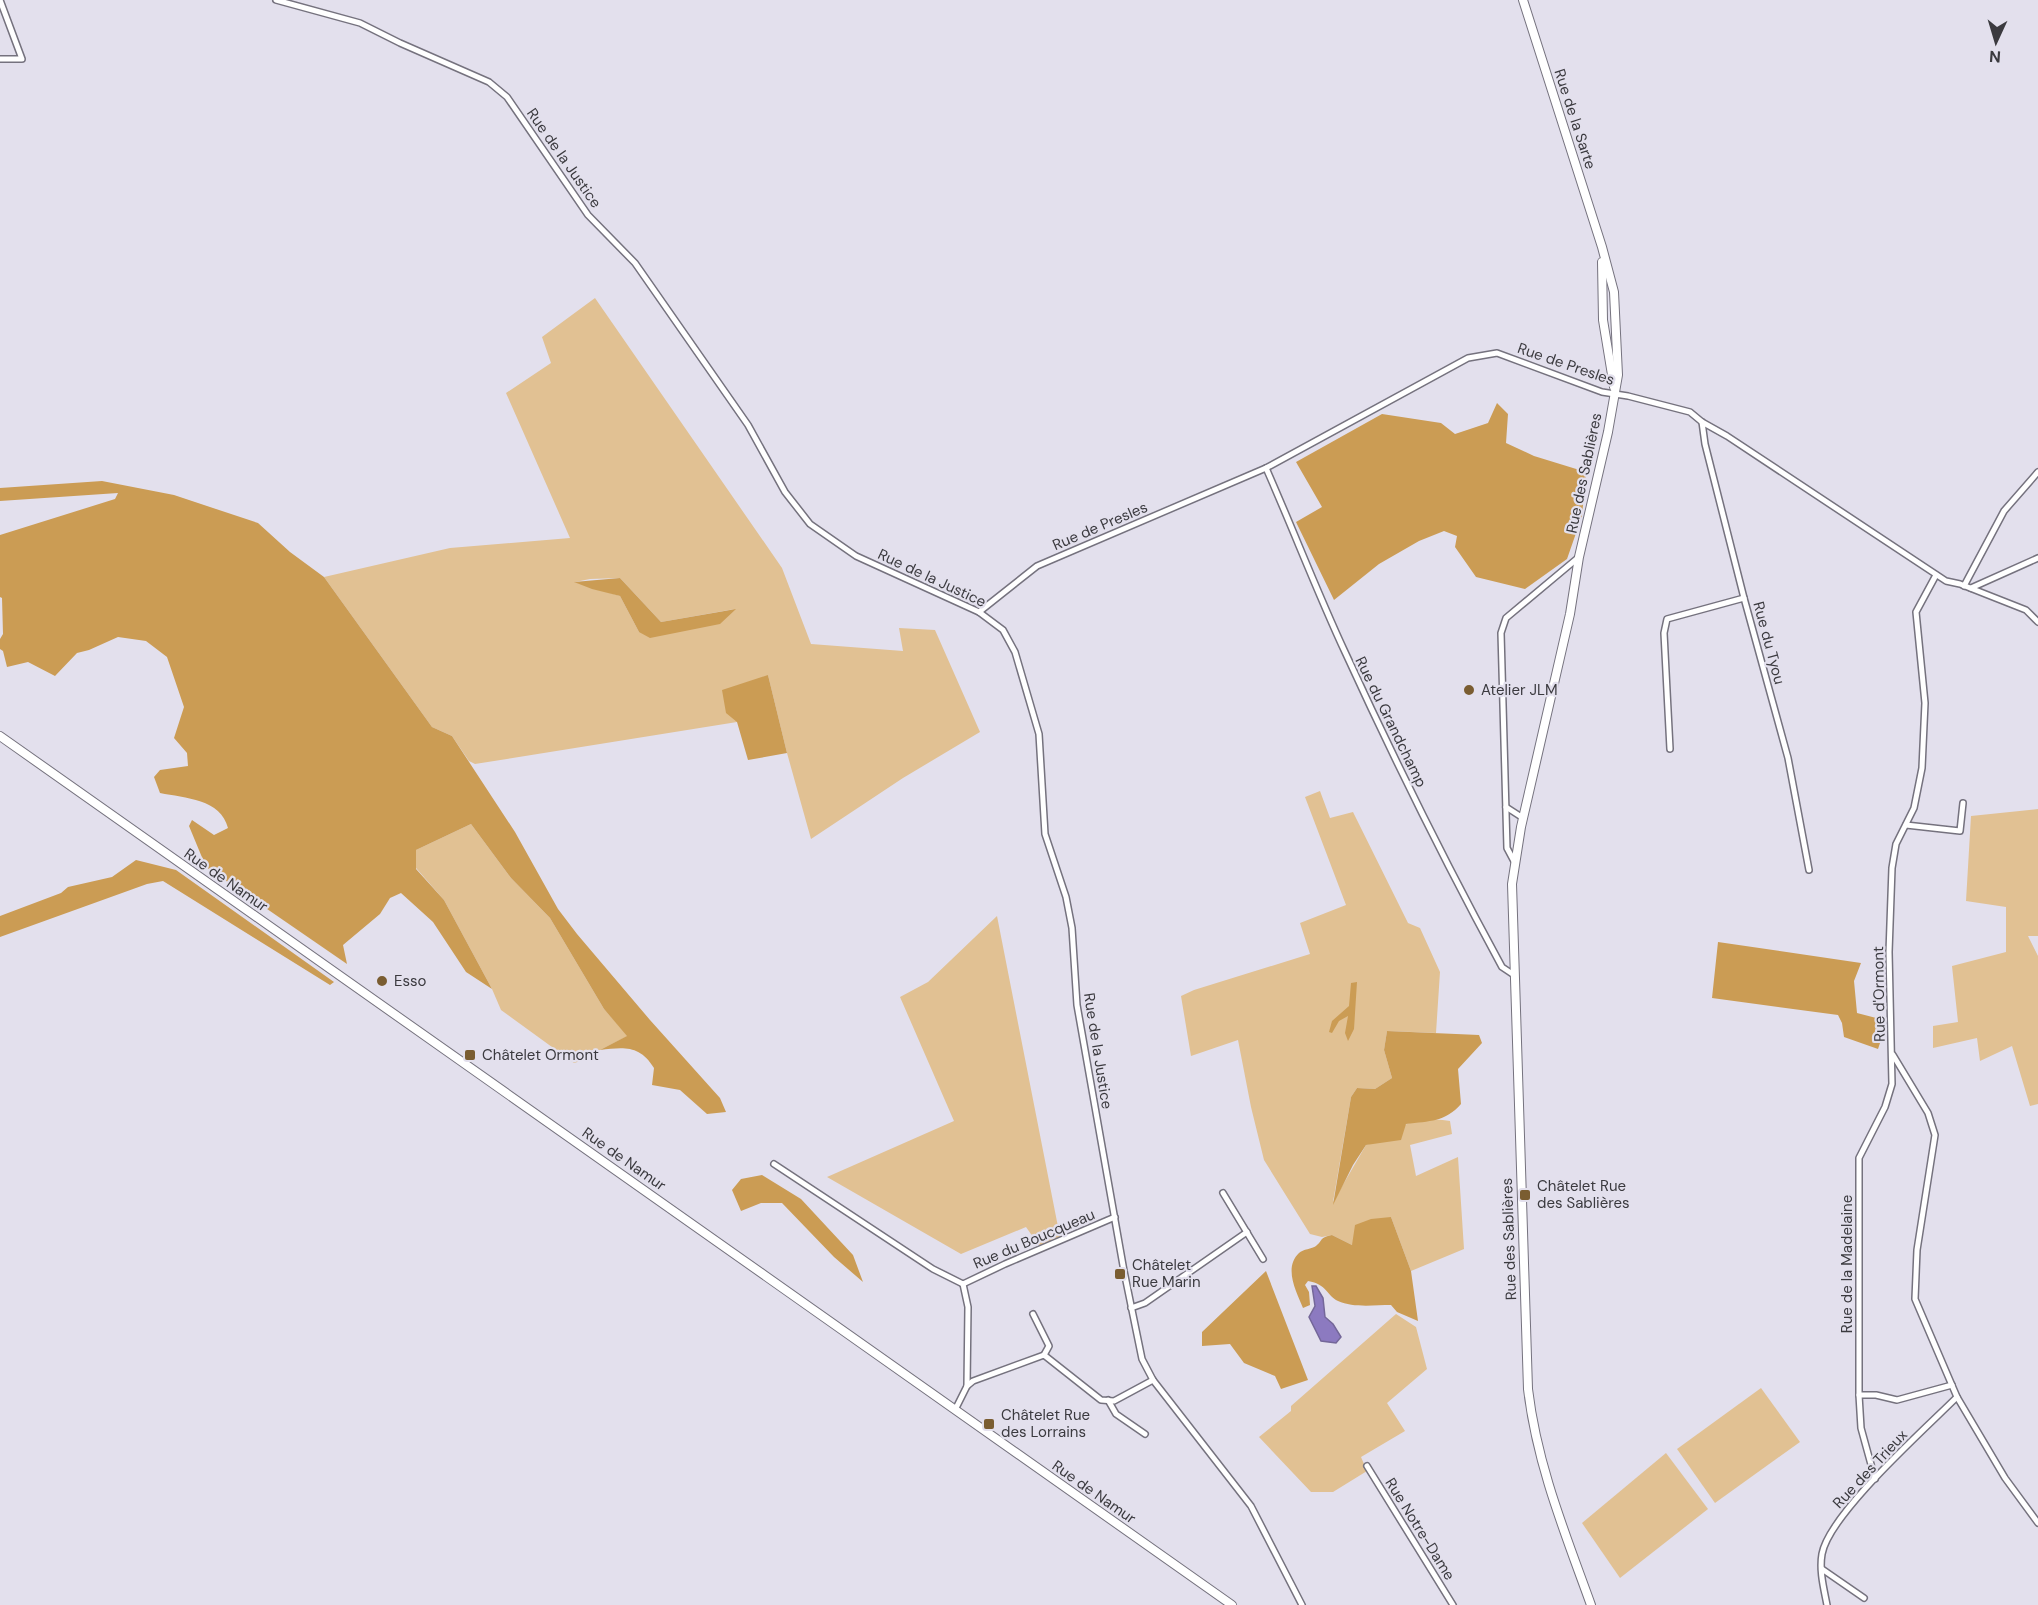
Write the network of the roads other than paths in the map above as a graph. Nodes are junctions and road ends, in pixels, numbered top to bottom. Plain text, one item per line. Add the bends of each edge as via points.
1 (0, 0) edge
2 (276, 0) edge
3 (1523, 0) edge
4 (0, 59) edge
5 (1602, 247) junction
6 (1614, 292) junction
7 (1603, 293) junction
8 (1613, 354) junction
9 (1615, 394) junction
10 (1702, 422) junction
11 (1266, 468) junction
12 (2038, 472) edge
13 (1579, 557) junction
14 (2038, 558) edge
15 (1564, 570) junction
16 (1936, 574) junction
17 (1576, 577) junction
18 (1967, 587) junction
19 (1744, 598) junction
20 (979, 612) junction
21 (2038, 622) edge
22 (0, 736) edge
23 (1670, 749) dead end
24 (1963, 803) dead end
25 (1506, 807) junction
26 (1523, 818) junction
27 (1906, 825) junction
28 (1506, 826) junction
29 (1520, 830) junction
30 (1515, 863) junction
31 (1809, 870) dead end
32 (1514, 975) junction
33 (1892, 1054) junction
34 (774, 1164) dead end
35 (1223, 1193) dead end
36 (1115, 1217) junction
37 (1247, 1232) junction
38 (1263, 1258) dead end
39 (963, 1284) junction
40 (1131, 1308) junction
41 (1033, 1314) dead end
42 (1044, 1355) junction
43 (1153, 1380) junction
44 (1952, 1385) junction
45 (967, 1386) junction
46 (1859, 1395) junction
47 (1957, 1396) junction
48 (1108, 1400) junction
49 (955, 1410) junction
50 (1145, 1434) dead end
51 (1367, 1466) dead end
52 (1875, 1479) junction
53 (2038, 1523) edge
54 (1822, 1569) junction
55 (1864, 1598) dead end
56 (1232, 1605) edge
57 (1302, 1605) edge
58 (1453, 1605) edge
59 (1591, 1605) edge
60 (1827, 1605) edge

1 - 4 street via 22,59
2 - 20 street, Rue de la Justice via 360,23 489,82 507,97 588,215 635,263 748,424 785,492 810,524 856,556
3 - 5 main road, Rue de la Sarte
5 - 6 main road, Rue de la Sarte
5 - 7 main road, Rue de la Sarte
6 - 7 main road
6 - 8 main road, Rue de la Sarte
7 - 8 main road, Rue de la Sarte via 1603,320
8 - 9 main road, Rue de la Sarte via 1618,375
9 - 10 street, Rue de Presles via 1690,412
9 - 11 street, Rue de Presles via 1497,353 1468,358
9 - 13 main road, Rue des Sablières
10 - 16 street, Rue de Presles
10 - 19 street, Rue du Tyou
11 - 20 street, Rue de Presles via 1037,566
11 - 32 street, Rue du Grandchamp via 1344,651 1415,800 1502,966
12 - 18 street via 2004,511
13 - 15 street, Rue des Sablières
13 - 17 main road, Rue des Sablières
14 - 18 street
15 - 17 street
15 - 25 street, Rue des Sablières via 1506,618 1501,633
16 - 18 street, Rue de Presles
16 - 27 street, Rue d'Ormont via 1916,612 1925,703 1922,768 1914,808
17 - 26 main road, Rue des Sablières
18 - 21 street, Rue de Presles via 2026,610
19 - 23 street via 1667,619 1664,633
19 - 31 street, Rue du Tyou via 1788,758
20 - 36 street, Rue de la Justice via 1003,630 1015,652 1039,734 1045,834 1072,928 1077,1005
22 - 49 main road, Rue de Namur
24 - 27 street via 1960,831
25 - 26 street
25 - 28 street, Rue des Sablières
26 - 29 main road, Rue des Sablières
27 - 33 street, Rue d'Ormont via 1896,844 1892,879
28 - 29 street
28 - 30 street, Rue des Sablières via 1507,848
29 - 30 main road, Rue des Sablières
30 - 32 main road, Rue des Sablières
32 - 59 main road, Rue des Sablières via 1532,1424 1545,1477
33 - 44 street, Rue d'Ormont via 1928,1113 1935,1135 1917,1250 1915,1299
33 - 46 street, Rue de la Madelaine via 1892,1084 1885,1107 1859,1158
34 - 39 street via 933,1269
35 - 37 street
36 - 39 street, Rue du Boucqueau
36 - 40 street, Rue de la Justice
37 - 38 street
37 - 40 street via 1145,1303
39 - 45 street via 968,1307
40 - 43 street, Rue de la Justice via 1142,1359
41 - 42 street via 1049,1346
42 - 45 street
42 - 48 street via 1101,1400
43 - 48 street via 1114,1401
43 - 57 street, Rue de la Justice via 1251,1506
44 - 46 street via 1897,1400
44 - 47 street, Rue d'Ormont
45 - 49 street
46 - 52 street, Rue de la Madelaine via 1861,1428
47 - 52 street, Rue des Trieux
47 - 53 street, Rue d'Ormont via 2005,1478
48 - 50 street via 1116,1414
49 - 56 main road, Rue de Namur
51 - 58 street, Rue Notre-Dame
52 - 54 street, Rue des Trieux via 1831,1532 1822,1553
54 - 55 street
54 - 60 street, Rue des Trieux

